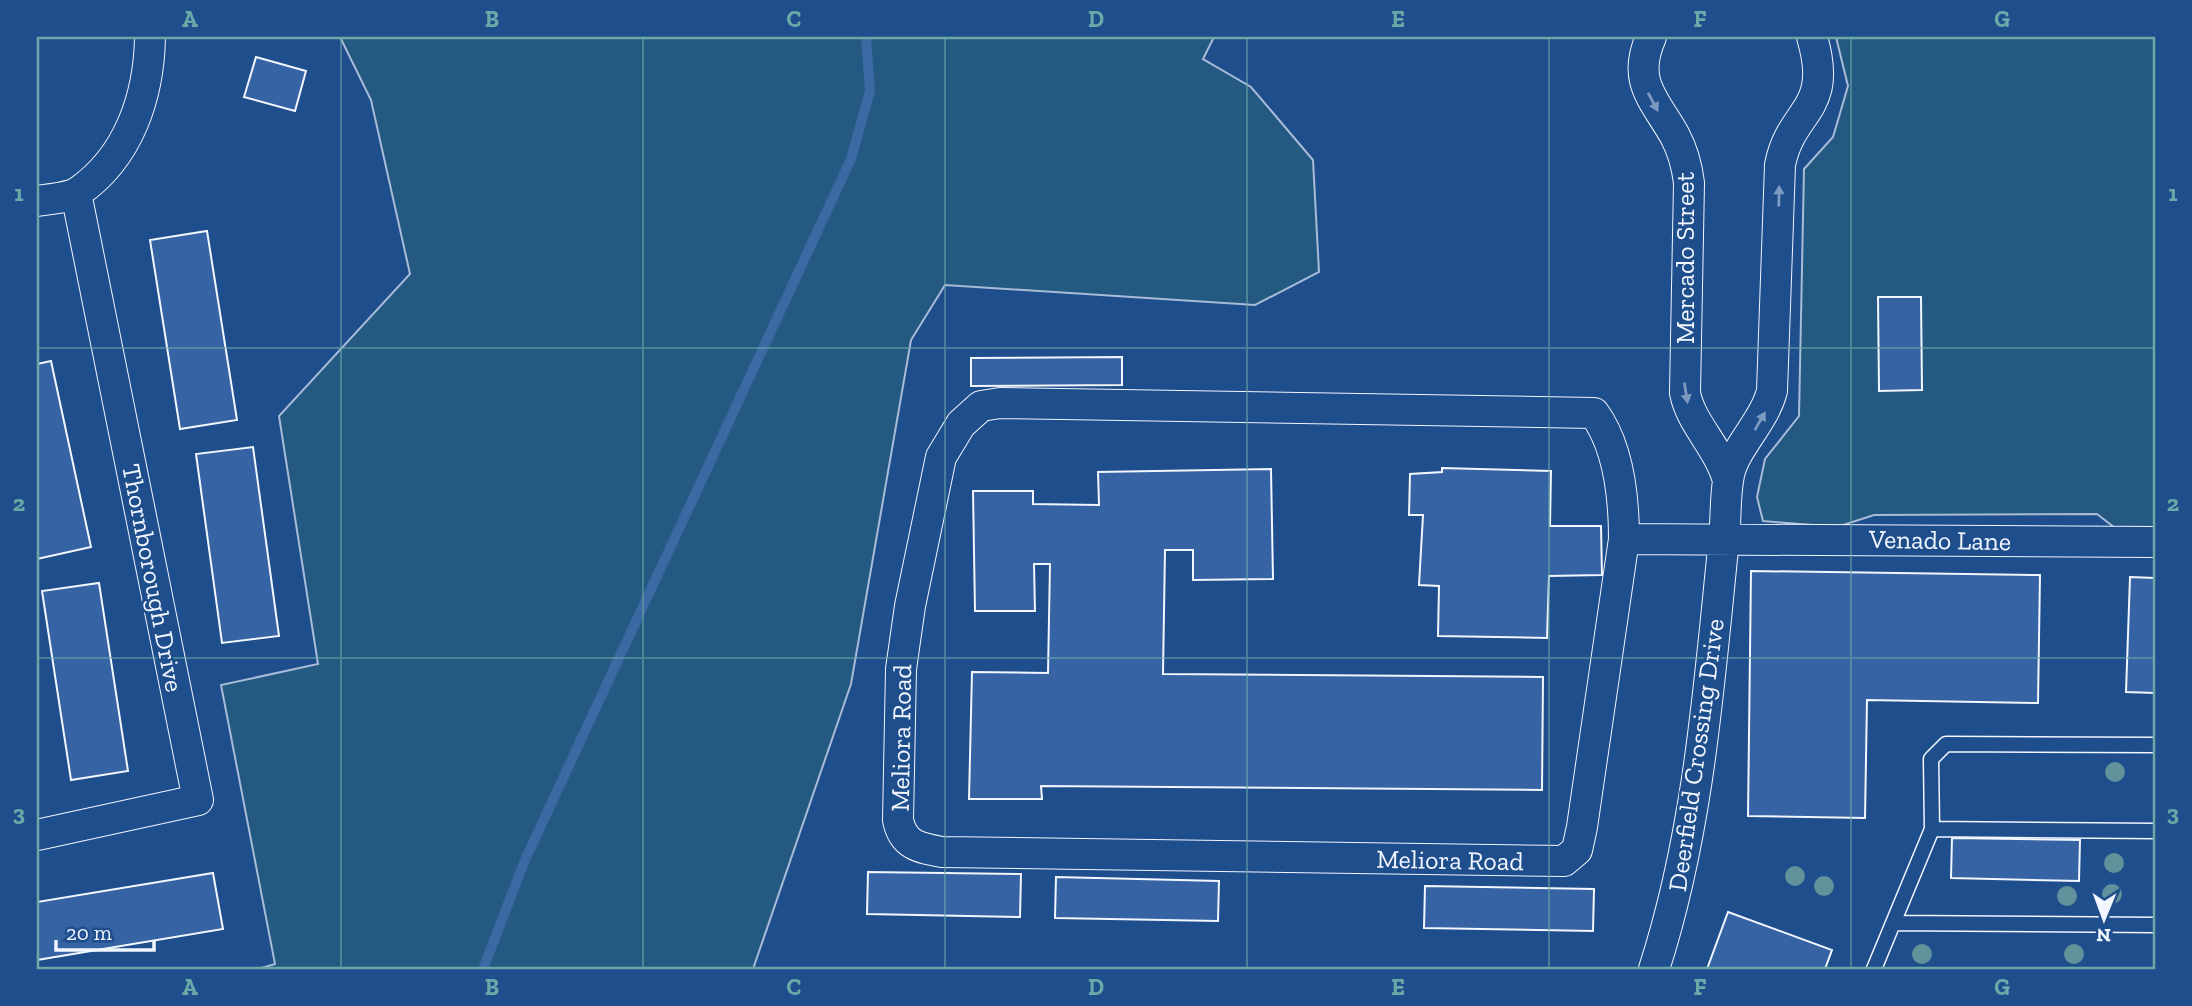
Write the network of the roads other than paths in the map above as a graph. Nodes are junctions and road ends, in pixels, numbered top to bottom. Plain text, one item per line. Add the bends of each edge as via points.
1 (150, 37) edge
2 (1651, 37) edge
3 (1812, 37) edge
4 (76, 193) junction
5 (37, 201) edge
6 (1728, 480) junction
7 (1724, 538) junction
8 (1624, 539) junction
9 (2155, 542) edge
10 (2155, 745) edge
11 (1932, 829) junction
12 (2155, 831) edge
13 (37, 835) edge
14 (1893, 923) junction
15 (2155, 925) edge
16 (1654, 969) edge
17 (1874, 969) edge

1 - 4 street via 145,90 118,154
2 -> 6 street, Mercado Street via 1644,57 1644,83 1684,155 1689,183 1685,393
6 -> 3 street, Mercado Street via 1772,391 1780,165 1816,93 1819,67
4 - 5 street
4 - 13 street, Thornborough Drive via 198,800
6 - 7 street, Mercado Street
7 - 8 street
7 - 9 street, Venado Lane
7 - 16 street, Deerfield Crossing Drive via 1690,832 1670,922
8 - 8 street, Meliora Road via 1623,504 1606,429 1594,413 1118,404 981,406 961,424 941,457 910,607 901,668 901,835 915,847 942,852 1564,862 1577,850 1582,827
10 - 11 lane via 1946,744 1931,759
11 - 12 lane
11 - 14 lane
14 - 15 lane
14 - 17 lane

